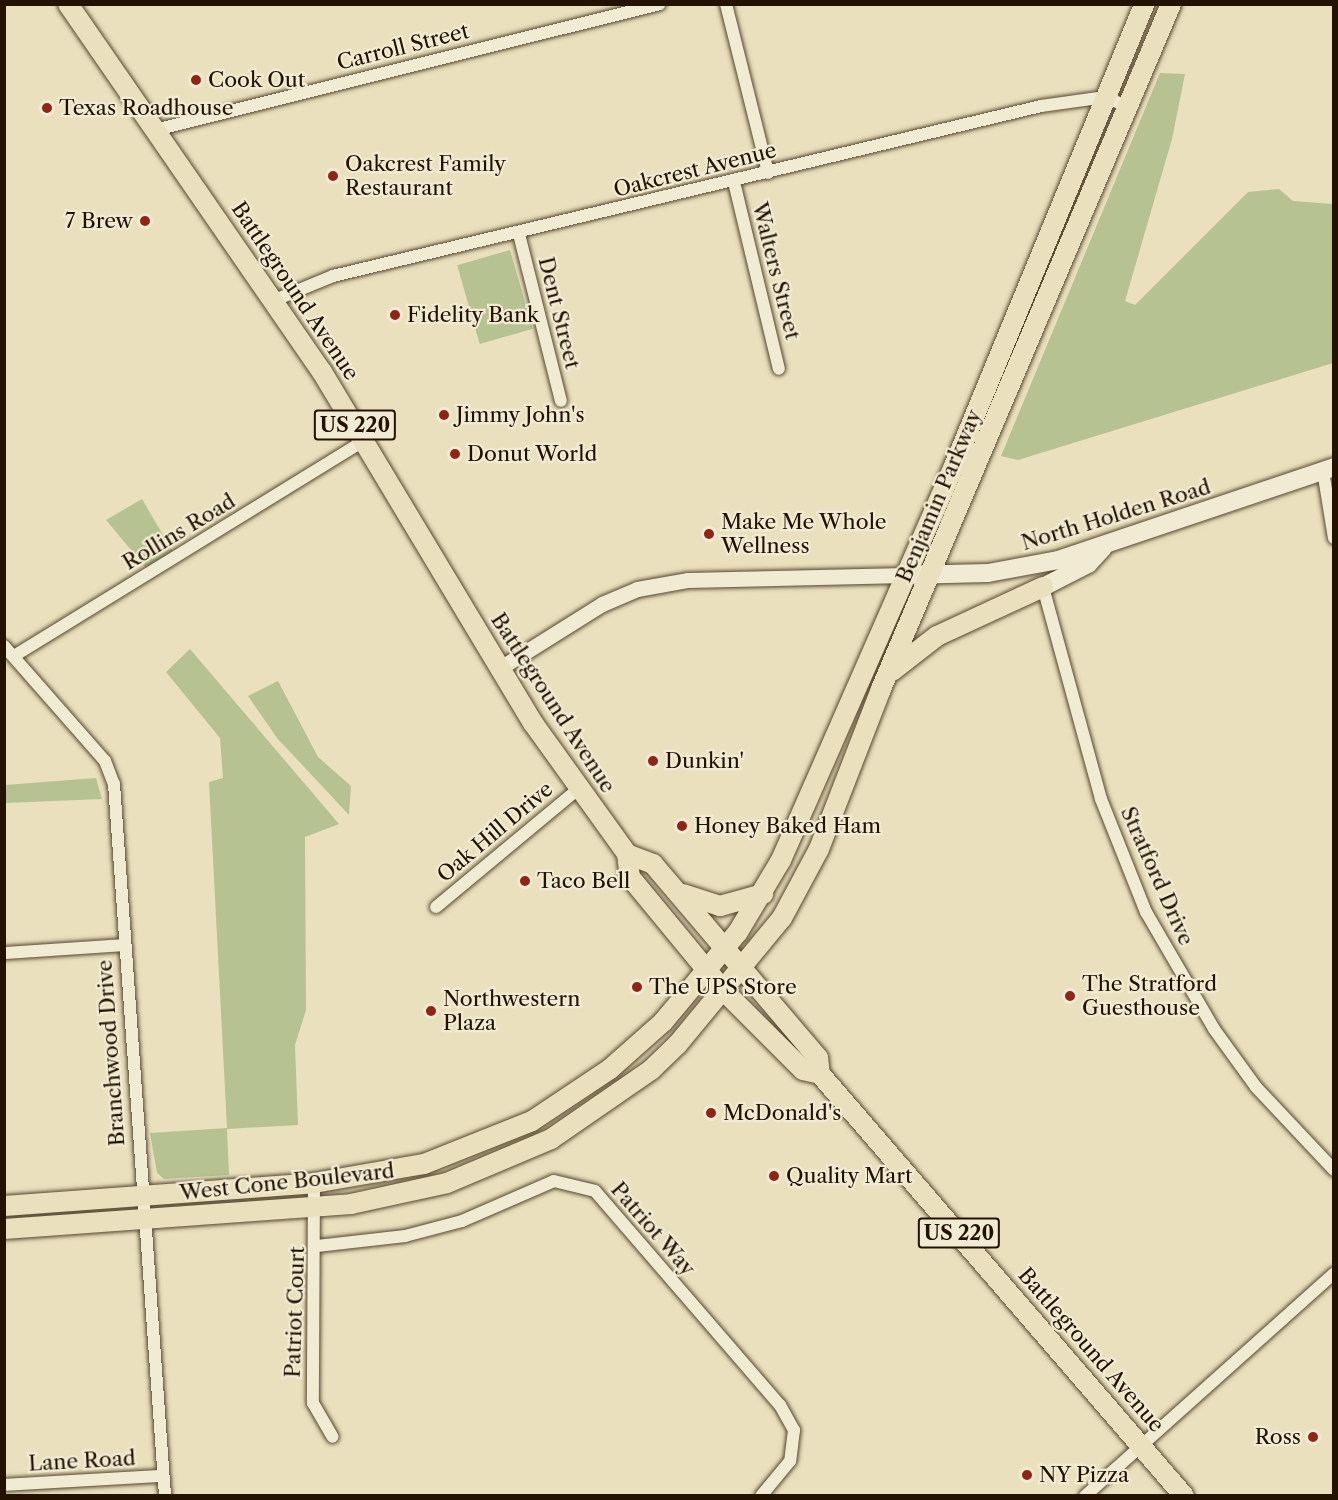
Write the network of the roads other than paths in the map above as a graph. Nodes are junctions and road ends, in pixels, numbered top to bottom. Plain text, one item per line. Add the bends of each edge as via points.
1 (68, 4) edge
2 (660, 4) edge
3 (726, 4) edge
4 (1144, 4) edge
5 (1171, 4) edge
6 (1105, 97) junction
7 (1126, 106) junction
8 (155, 129) junction
9 (768, 173) junction
10 (734, 182) junction
11 (519, 234) junction
12 (275, 300) junction
13 (779, 369) dead end
14 (561, 401) dead end
15 (364, 441) junction
16 (1328, 469) edge
17 (1334, 538) edge
18 (1107, 545) junction
19 (933, 574) junction
20 (906, 575) junction
21 (1043, 587) junction
22 (4, 646) edge
23 (14, 656) junction
24 (500, 668) junction
25 (887, 675) junction
26 (578, 789) junction
27 (627, 854) junction
28 (674, 889) junction
29 (763, 894) junction
30 (436, 907) dead end
31 (123, 945) junction
32 (725, 949) junction
33 (4, 953) edge
34 (743, 970) junction
35 (706, 972) junction
36 (724, 991) junction
37 (820, 1074) junction
38 (1334, 1170) edge
39 (314, 1183) junction
40 (141, 1196) junction
41 (4, 1206) edge
42 (315, 1207) junction
43 (143, 1220) junction
44 (4, 1229) edge
45 (317, 1246) junction
46 (1334, 1273) edge
47 (333, 1437) dead end
48 (1142, 1445) junction
49 (162, 1476) junction
50 (4, 1485) edge
51 (165, 1496) edge
52 (761, 1496) edge
53 (1085, 1496) edge
54 (1184, 1496) edge

1 - 8 main road, Battleground Avenue / US 220
2 - 8 street, Carroll Street
3 - 9 street, Walters Street
4 - 6 main road, Benjamin Parkway
5 - 7 main road, Benjamin Parkway
6 - 7 street
6 - 9 street, Oakcrest Avenue via 1041,106
6 - 20 main road, Benjamin Parkway
7 - 19 main road, Benjamin Parkway
8 - 12 main road, Battleground Avenue / US 220
9 - 10 street, Oakcrest Avenue
10 - 11 street, Oakcrest Avenue
10 - 13 street, Walters Street
11 - 12 street, Oakcrest Avenue via 333,276
11 - 14 street, Dent Street
12 - 15 main road, Battleground Avenue / US 220
15 - 23 street, Rollins Road
15 - 24 main road, Battleground Avenue / US 220
16 - 17 street
16 - 18 main road, North Holden Road
18 - 19 main road, North Holden Road via 1026,568
18 - 21 main road via 1088,564
19 - 20 main road, North Holden Road
19 - 25 main road, Benjamin Parkway
20 - 24 street via 688,580 637,589 602,604
20 - 29 main road, Benjamin Parkway
21 - 25 main road via 937,636
21 - 38 street, Stratford Drive via 1101,800 1146,912 1214,1029 1256,1087
22 - 23 street, Branchwood Drive
23 - 31 street, Branchwood Drive via 105,760 114,784
24 - 26 main road, Battleground Avenue / US 220
25 - 34 main road, Benjamin Parkway via 819,849 782,918
26 - 27 main road, Battleground Avenue / US 220
26 - 30 street, Oak Hill Drive
27 - 28 main road, Battleground Avenue / US 220 via 653,864
27 - 35 main road, Battleground Avenue / US 220 via 630,877
28 - 29 main road via 720,906
28 - 32 main road, Battleground Avenue / US 220
29 - 32 main road, Benjamin Parkway
31 - 33 street
31 - 40 street, Branchwood Drive
32 - 34 main road, Battleground Avenue / US 220
32 - 35 main road, Benjamin Parkway
34 - 36 main road, Benjamin Parkway
34 - 37 main road, Battleground Avenue / US 220 via 818,1058
35 - 36 main road, Battleground Avenue / US 220
35 - 39 main road, West Cone Boulevard via 635,1048 532,1121 423,1164
36 - 37 main road, Battleground Avenue / US 220 via 803,1071
36 - 42 main road, West Cone Boulevard via 651,1070 541,1144 447,1183 395,1197
37 - 48 main road, Battleground Avenue / US 220
39 - 40 main road, West Cone Boulevard
39 - 42 street, Patriot Court
40 - 41 main road, West Cone Boulevard
40 - 43 street, Branchwood Drive
42 - 43 main road, West Cone Boulevard
42 - 45 street, Patriot Court
43 - 44 main road, West Cone Boulevard
43 - 49 street, Branchwood Drive
45 - 47 street, Patriot Court via 311,1323 313,1403
45 - 52 street, Patriot Way via 405,1236 462,1221 554,1181 595,1191 780,1405 794,1430 790,1461
46 - 48 street
48 - 53 street
48 - 54 main road, Battleground Avenue / US 220
49 - 50 street, Lane Road
49 - 51 street, Branchwood Drive

